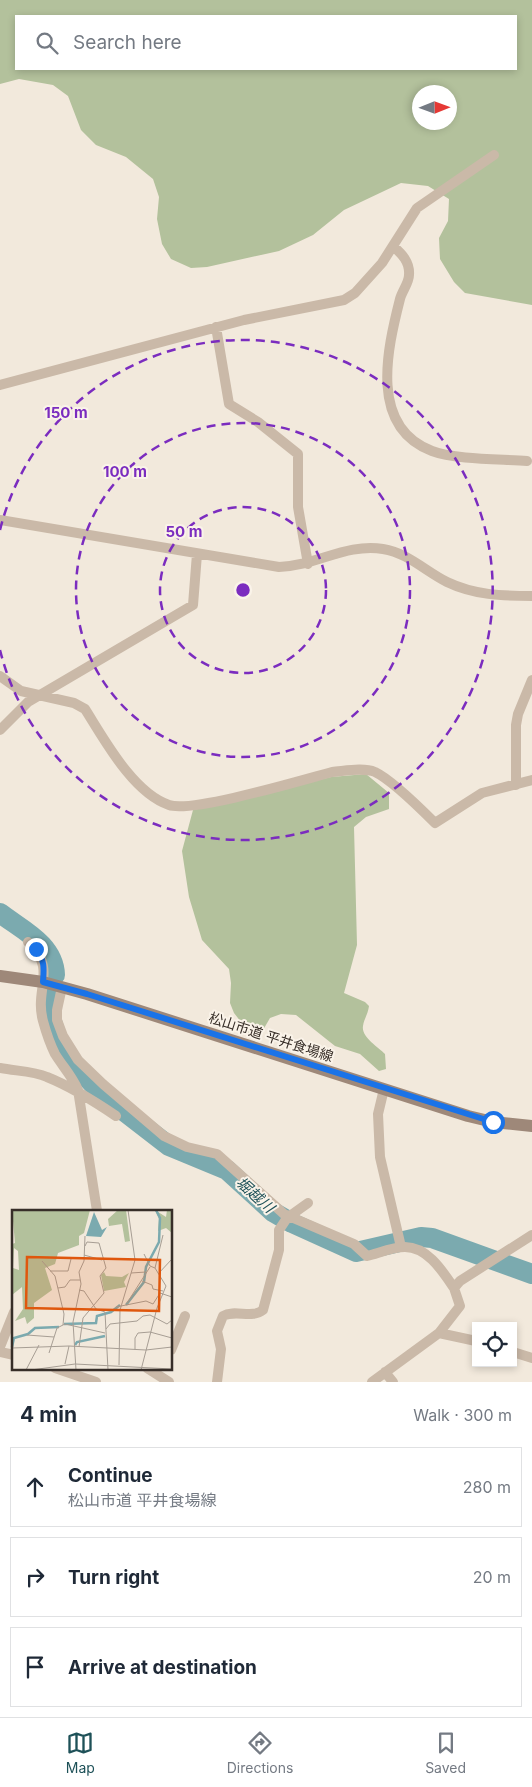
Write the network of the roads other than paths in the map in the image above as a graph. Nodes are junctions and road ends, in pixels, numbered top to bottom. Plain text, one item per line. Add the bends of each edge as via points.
1 (494, 155) dead end
2 (394, 246) junction
3 (216, 328) junction
4 (0, 385) edge
5 (527, 461) dead end
6 (0, 520) edge
7 (196, 554) junction
8 (308, 564) junction
9 (532, 596) edge
10 (0, 676) edge
11 (532, 680) edge
12 (42, 696) junction
13 (0, 730) edge
14 (532, 780) edge
15 (516, 785) junction
16 (28, 942) dead end
17 (0, 976) edge
18 (43, 982) junction
19 (62, 987) junction
20 (0, 1068) edge
21 (102, 1084) junction
22 (384, 1089) junction
23 (78, 1090) junction
24 (91, 1096) junction
25 (116, 1116) dead end
26 (532, 1126) edge
27 (308, 1203) dead end
28 (97, 1210) edge
29 (286, 1220) junction
30 (532, 1235) edge
31 (400, 1243) junction
32 (454, 1288) junction
33 (185, 1316) dead end
34 (12, 1317) edge
35 (439, 1333) junction
36 (472, 1340) edge
37 (0, 1347) edge
38 (172, 1348) edge
39 (517, 1353) edge
40 (532, 1358) edge
41 (60, 1370) edge
42 (151, 1370) edge
43 (385, 1372) junction
44 (164, 1376) edge
45 (61, 1382) edge
46 (96, 1382) edge
47 (217, 1382) edge
48 (372, 1382) edge
49 (393, 1382) edge

1 - 2 street via 417,208
2 - 3 street via 355,293 344,300
2 - 5 street via 405,257 409,275 400,300 388,363 388,397 400,426 421,445 443,454
3 - 4 street
3 - 8 street via 229,404 298,454 298,507
6 - 7 street
7 - 8 street via 261,566
7 - 12 street via 193,606
8 - 9 street via 348,550 372,547 411,558 458,587 490,595
10 - 12 street via 21,691
11 - 15 street via 516,725
12 - 13 street via 18,710
12 - 15 street via 85,708 127,773 170,806 198,805 332,772 353,770 375,772 435,823 482,793
14 - 15 street
16 - 18 street via 41,955
17 - 18 street, 松山市道 平井食場線
18 - 19 street, 松山市道 平井食場線
18 - 23 street via 42,1019 55,1054
19 - 21 street via 57,1010 63,1036 78,1060
19 - 22 street, 松山市道 平井食場線
20 - 23 street via 46,1076
21 - 24 street
21 - 29 street via 164,1136 187,1147 217,1154
22 - 26 street, 松山市道 平井食場線 via 493,1122
22 - 31 street via 378,1114 380,1156
23 - 24 street
23 - 28 street
24 - 25 street
27 - 29 street
29 - 31 street via 363,1251 367,1256
29 - 47 street via 279,1230 280,1250 263,1310 256,1314 229,1314 222,1319 217,1332 221,1349
30 - 32 street
31 - 32 street via 414,1248 438,1265
32 - 35 street via 460,1306
33 - 38 street
34 - 37 street
35 - 36 street
35 - 43 street
39 - 40 street
41 - 45 street
41 - 46 street
42 - 44 street
43 - 48 street
43 - 49 street

